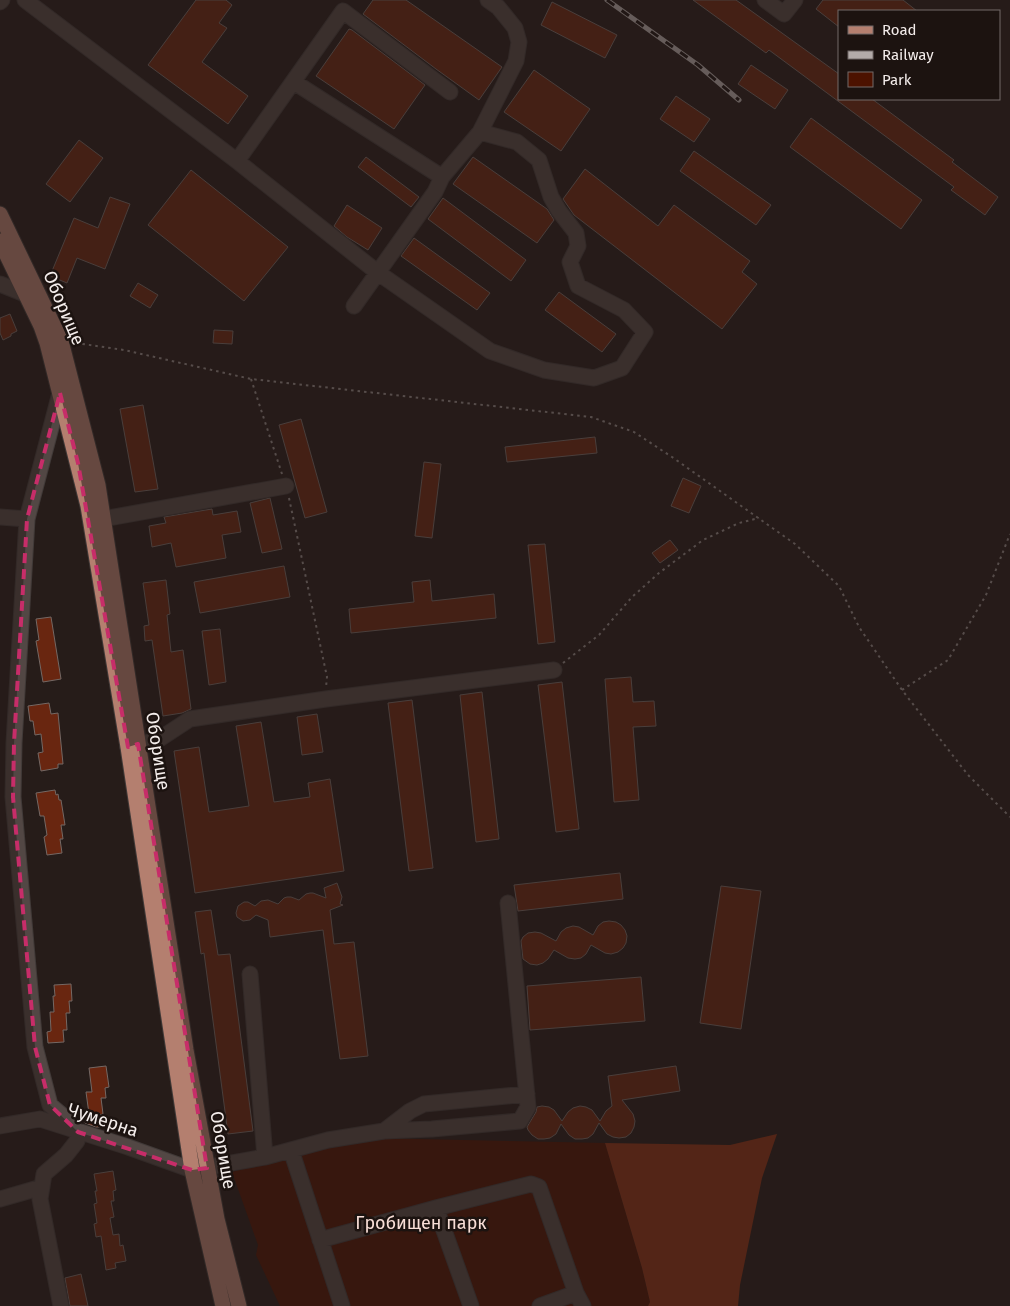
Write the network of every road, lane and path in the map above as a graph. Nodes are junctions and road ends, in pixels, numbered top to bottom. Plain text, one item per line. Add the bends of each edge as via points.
1 (25, 0) edge
2 (488, 0) edge
3 (765, 0) edge
4 (795, 0) edge
5 (294, 82) junction
6 (450, 92) dead end
7 (480, 132) junction
8 (238, 161) junction
9 (442, 177) junction
10 (0, 214) edge
11 (0, 241) edge
12 (377, 272) junction
13 (0, 284) edge
14 (25, 294) junction
15 (354, 306) dead end
16 (61, 341) junction
17 (251, 379) junction
18 (60, 393) junction
19 (286, 486) junction
20 (0, 517) edge
21 (759, 518) junction
22 (27, 519) junction
23 (103, 519) junction
24 (1010, 534) edge
25 (554, 670) joint
26 (902, 690) junction
27 (326, 699) junction
28 (133, 746) junction
29 (7, 798) edge
30 (1010, 817) edge
31 (508, 903) dead end
32 (250, 974) dead end
33 (527, 1094) junction
34 (0, 1126) edge
35 (384, 1131) junction
36 (78, 1132) junction
37 (291, 1150) junction
38 (265, 1157) junction
39 (200, 1169) junction
40 (42, 1188) junction
41 (0, 1199) edge
42 (436, 1208) junction
43 (320, 1240) junction
44 (579, 1299) edge
45 (61, 1306) edge
46 (223, 1306) edge
47 (239, 1306) edge
48 (342, 1306) edge
49 (471, 1306) edge
50 (540, 1306) edge

1 - 8 street
2 - 7 street via 515,28 519,42 516,62
3 - 4 street via 784,14
5 - 6 street via 343,11
5 - 8 street
5 - 9 street
7 - 9 street
7 - 12 street via 517,142 539,160 551,197 576,234 578,246 570,262 578,286 624,310 645,332 622,368 594,378 544,370 490,350
8 - 12 street
9 - 12 street via 435,192
10 - 16 main road, Оборище
11 - 14 main road, Оборище
12 - 15 street
13 - 14 street
14 - 18 main road, Оборище via 41,326
16 - 17 path via 124,350
16 - 23 main road, Оборище via 98,485
17 - 19 path
17 - 21 path via 591,417 634,432
18 - 22 street
18 - 28 main road, Оборище via 88,506
19 - 23 street
19 - 27 path via 327,677
20 - 22 street
21 - 25 path via 703,540 659,573 632,597 599,635
21 - 26 path via 795,544 839,586 859,627
22 - 29 street via 14,743
23 - 28 main road, Оборище
24 - 26 path via 986,595 948,660
25 - 27 street
26 - 30 path via 968,775
27 - 28 street via 190,719 158,740
28 - 39 main road, Оборище via 184,1040
29 - 36 street via 35,1047 50,1105
31 - 33 street
32 - 38 street
33 - 35 street via 424,1104 410,1110
33 - 35 street via 528,1106 520,1121
34 - 36 street, Чумерна via 40,1119
35 - 37 street
36 - 39 street, Чумерна
36 - 40 street via 77,1141 66,1155 44,1174
37 - 38 street
37 - 43 street
38 - 39 street
39 - 46 main road, Оборище
39 - 47 main road, Оборище via 217,1219
40 - 41 street
40 - 45 street via 40,1199
42 - 43 street
42 - 44 street via 531,1184 539,1187
42 - 49 street
43 - 48 street
44 - 50 street

